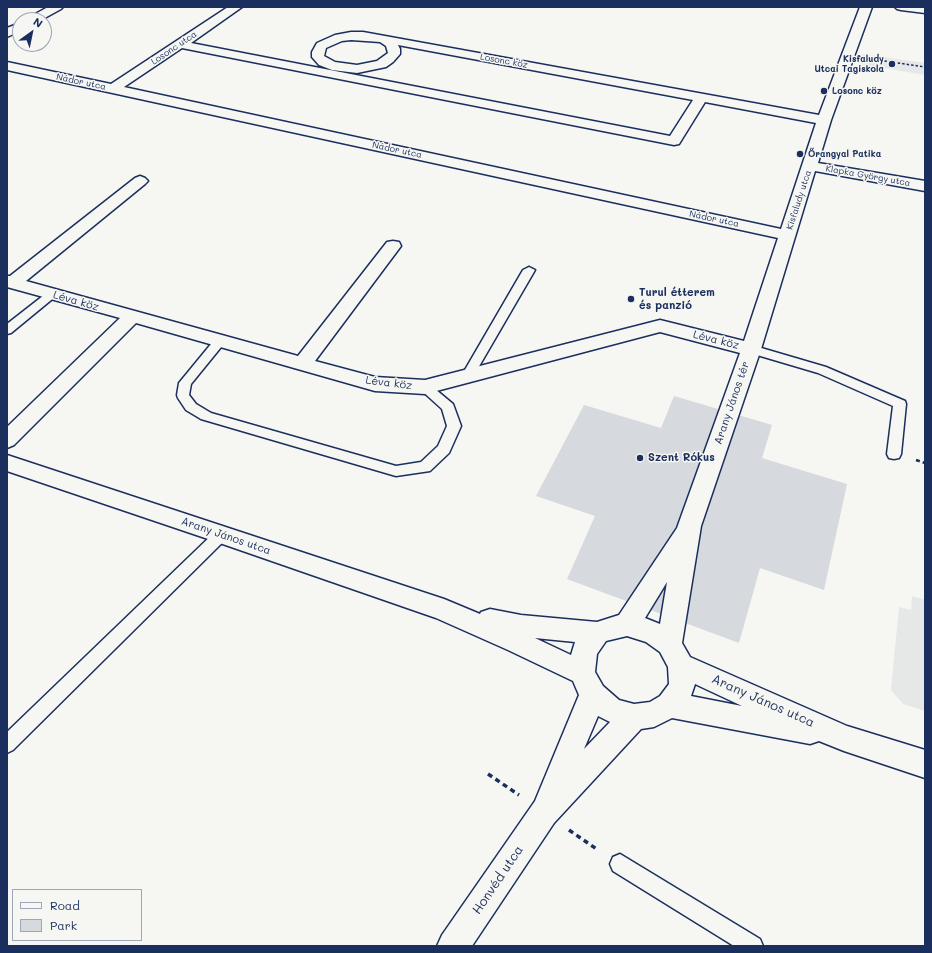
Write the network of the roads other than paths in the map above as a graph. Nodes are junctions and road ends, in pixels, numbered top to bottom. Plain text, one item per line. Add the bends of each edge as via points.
1 (57, 7) edge
2 (236, 7) edge
3 (866, 7) edge
4 (901, 7) edge
5 (925, 10) edge
6 (47, 12) edge
7 (383, 39) junction
8 (180, 44) junction
9 (321, 46) junction
10 (421, 46) junction
11 (308, 49) dead end
12 (394, 54) junction
13 (281, 57) junction
14 (381, 64) junction
15 (7, 66) edge
16 (338, 67) junction
17 (366, 77) junction
18 (113, 89) junction
19 (702, 97) junction
20 (824, 120) junction
21 (810, 166) junction
22 (140, 181) dead end
23 (925, 186) edge
24 (788, 234) junction
25 (393, 246) dead end
26 (529, 270) dead end
27 (10, 282) edge
28 (52, 294) junction
29 (132, 317) junction
30 (7, 330) edge
31 (220, 341) junction
32 (751, 349) junction
33 (302, 364) junction
34 (468, 376) junction
35 (425, 387) junction
36 (7, 440) edge
37 (894, 454) dead end
38 (7, 463) edge
39 (689, 526) junction
40 (222, 534) junction
41 (444, 610) junction
42 (627, 625) junction
43 (597, 633) junction
44 (675, 654) junction
45 (587, 684) junction
46 (670, 705) junction
47 (634, 717) junction
48 (844, 738) junction
49 (7, 744) edge
50 (925, 764) edge
51 (544, 813) junction
52 (620, 864) dead end
53 (453, 946) edge
54 (753, 946) edge

1 - 6 street
2 - 8 street, Losonc utca
3 - 20 street, Kisfaludy utca
4 - 5 street
7 - 9 street, Losonc köz via 350,36
7 - 10 street, Losonc köz
7 - 12 street via 391,44
8 - 13 street via 261,60
8 - 18 street, Losonc utca
9 - 11 street, Losonc köz
9 - 16 street via 318,57 323,62
10 - 12 street
10 - 19 street, Losonc köz
12 - 14 street
13 - 16 street
13 - 17 street
14 - 16 street via 357,68
14 - 17 street
15 - 18 street, Nádor utca
16 - 17 street
17 - 19 street via 674,141
18 - 24 street, Nádor utca
19 - 20 street, Losonc köz
20 - 21 street, Kisfaludy utca
21 - 23 street, Klapka György utca
21 - 24 street, Kisfaludy utca
22 - 27 street
24 - 32 street, Kisfaludy utca
25 - 33 street
26 - 34 lane
27 - 28 street, Léva köz
28 - 29 street, Léva köz
28 - 30 lane
29 - 31 street, Léva köz
29 - 36 street
31 - 33 street, Léva köz
31 - 35 lane via 185,383 183,395 191,407 206,416 396,472 425,466 444,449 454,426 448,407
32 - 34 street, Léva köz via 660,326
32 - 37 lane via 822,370 900,404
32 - 39 street, Arany János tér
33 - 35 street, Léva köz via 375,384
34 - 35 street, Léva köz
38 - 40 street, Arany János utca
39 - 42 street, Arany János tér
39 - 44 street, Arany János tér
40 - 41 street, Arany János utca
40 - 49 lane
41 - 43 street, Arany János utca via 521,626
41 - 45 street, Arany János utca via 517,642
42 - 43 street via 613,626
42 - 44 street via 655,634
43 - 45 street via 584,650
44 - 46 street via 682,687
44 - 48 street, Arany János utca
45 - 47 street via 611,710
45 - 51 street, Honvéd utca
46 - 47 street via 654,714
46 - 48 street, Arany János utca
47 - 51 street, Honvéd utca
48 - 50 street, Arany János utca
51 - 53 street, Honvéd utca
52 - 54 lane

